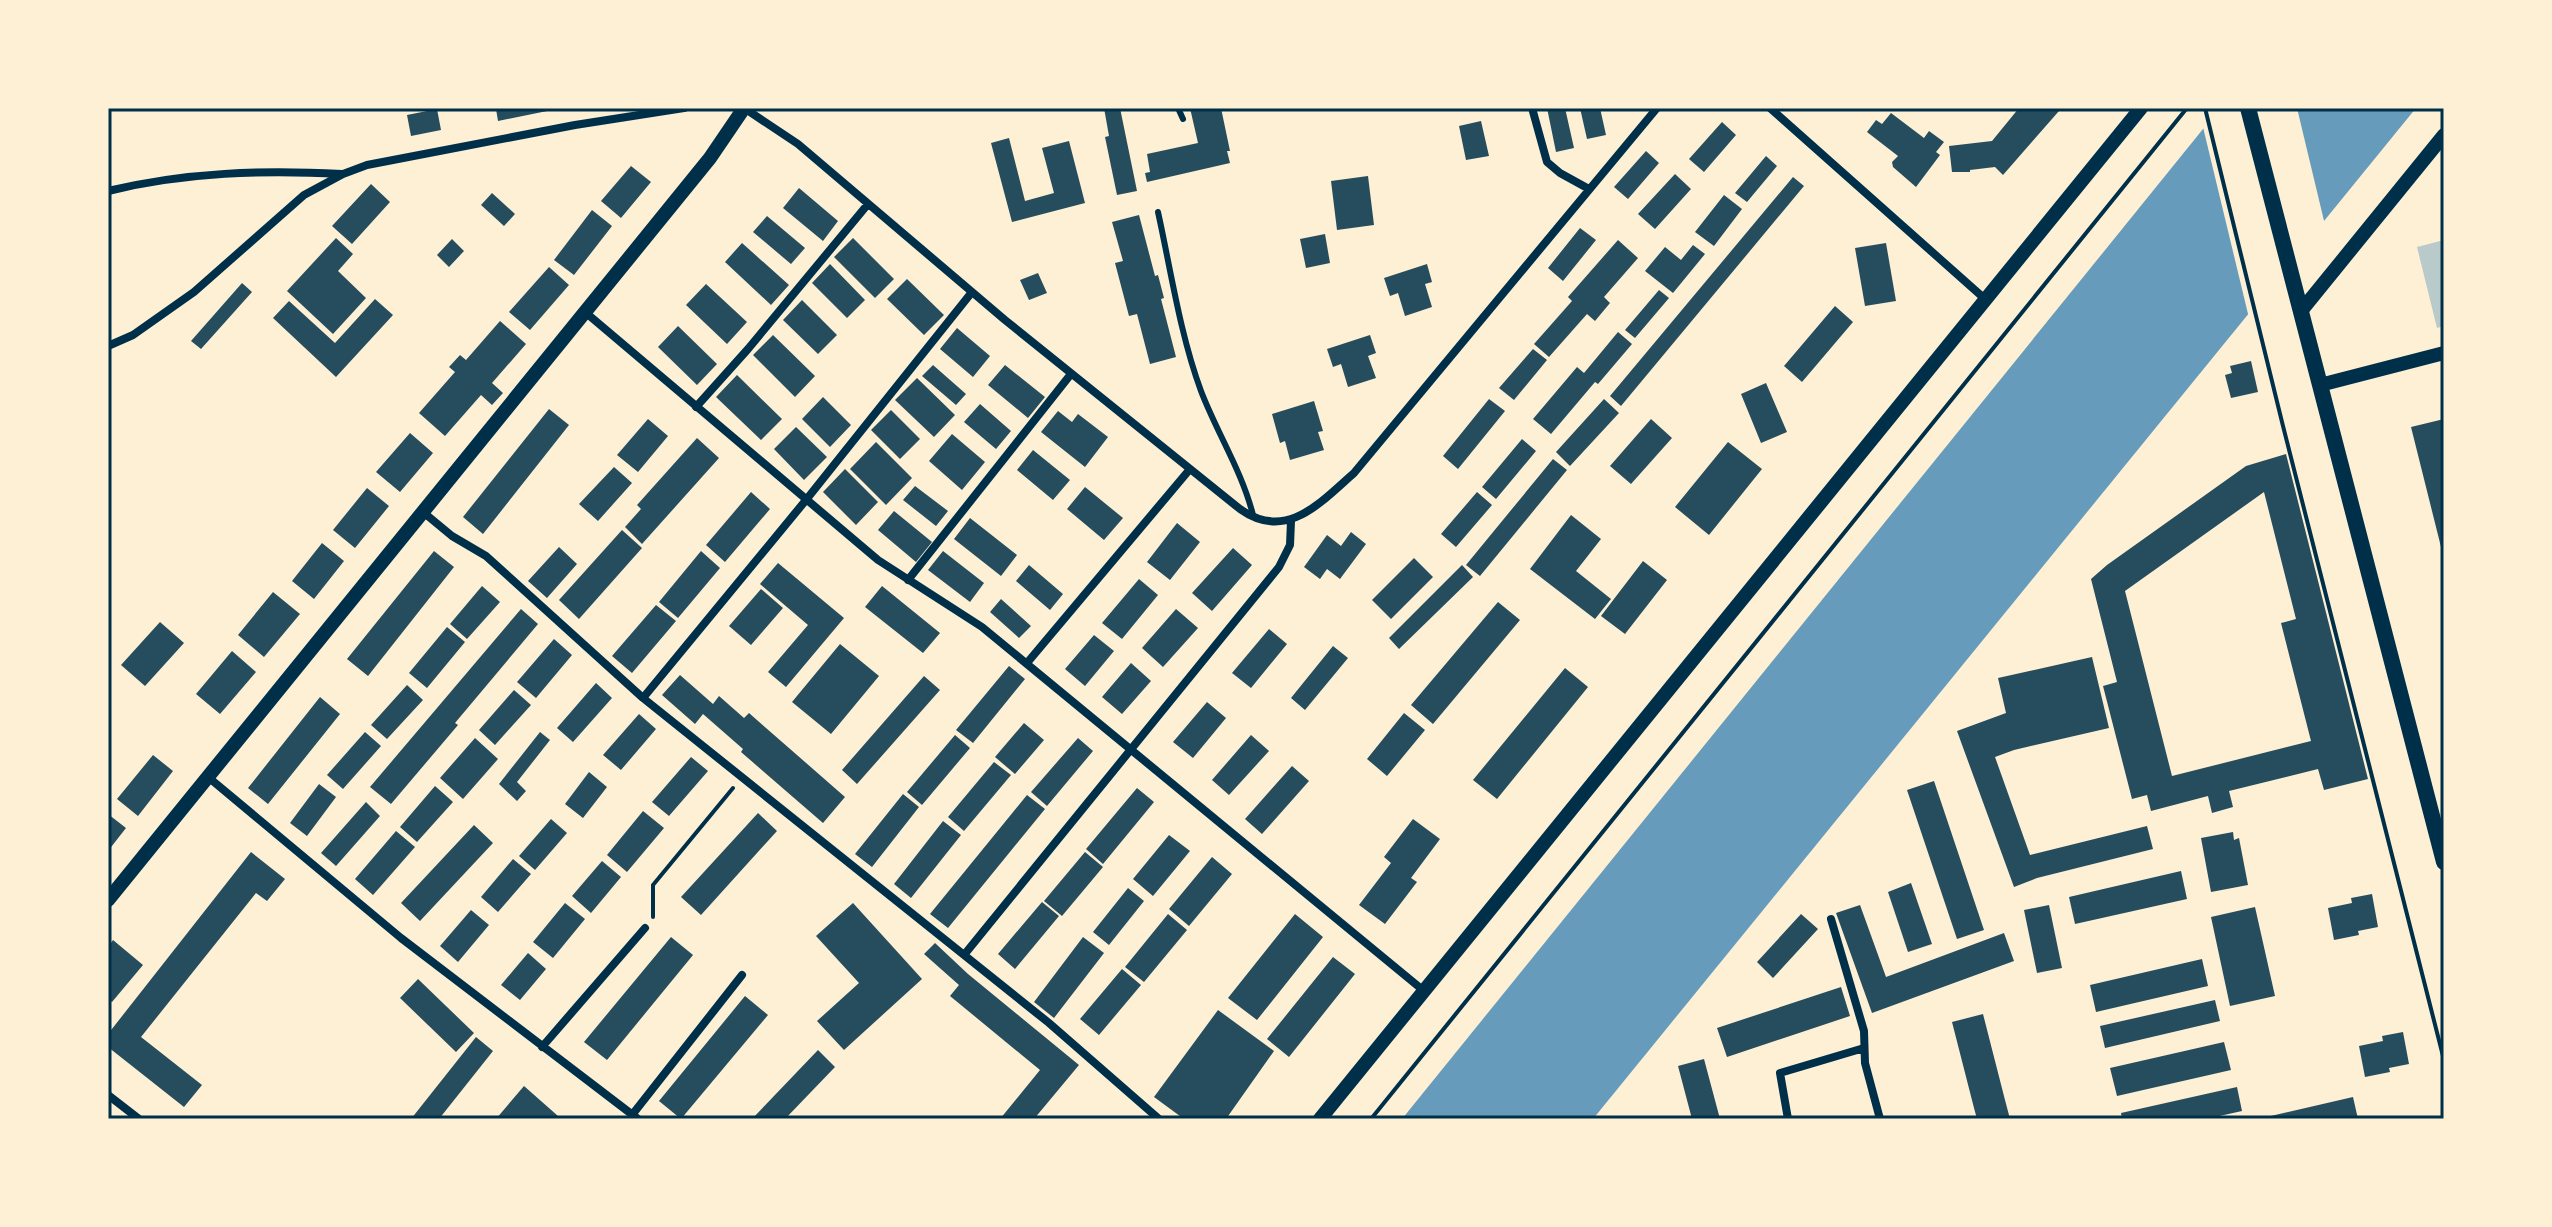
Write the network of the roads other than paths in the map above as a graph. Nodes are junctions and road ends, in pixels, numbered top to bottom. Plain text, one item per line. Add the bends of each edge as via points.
1 (684, 108) edge
2 (744, 108) edge
3 (1178, 108) edge
4 (1532, 108) edge
5 (1657, 108) edge
6 (1770, 108) edge
7 (2141, 108) edge
8 (2248, 108) edge
9 (1183, 119) dead end
10 (2444, 135) edge
11 (343, 174) junction
12 (1589, 189) junction
13 (108, 191) edge
14 (868, 204) junction
15 (1158, 212) dead end
16 (972, 292) junction
17 (1985, 299) junction
18 (2301, 311) junction
19 (585, 312) junction
20 (109, 346) edge
21 (2444, 353) edge
22 (1071, 374) junction
23 (2320, 385) junction
24 (696, 407) junction
25 (1190, 469) junction
26 (806, 500) junction
27 (423, 512) junction
28 (1254, 519) junction
29 (1291, 521) junction
30 (908, 580) junction
31 (1027, 663) junction
32 (643, 698) junction
33 (1133, 750) junction
34 (208, 777) junction
35 (2444, 862) edge
36 (108, 900) edge
37 (1831, 919) dead end
38 (645, 928) road end
39 (964, 955) junction
40 (742, 975) dead end
41 (1424, 991) junction
42 (542, 1047) junction
43 (1864, 1048) junction
44 (108, 1095) edge
45 (635, 1117) edge
46 (139, 1119) edge
47 (1159, 1119) edge
48 (1320, 1119) edge
49 (1788, 1119) edge
50 (1880, 1119) edge

1 - 11 street via 381,162
2 - 14 street via 798,144
2 - 19 street
3 - 9 lane
4 - 12 street via 1547,162
5 - 12 street
6 - 17 street
7 - 17 street
8 - 18 main road
10 - 18 street
11 - 13 street via 214,173
11 - 20 street via 304,195 194,292
12 - 29 street via 1354,473
14 - 16 street
14 - 24 street
15 - 28 lane via 1201,391 1247,490
16 - 22 street
16 - 26 street
17 - 41 street
18 - 23 main road
19 - 24 street
19 - 27 street
21 - 23 street
22 - 25 street
22 - 30 street
23 - 35 main road
24 - 26 street
25 - 28 street
25 - 31 street
26 - 30 street
26 - 32 street
27 - 32 street via 486,556
27 - 34 street
28 - 29 street
29 - 33 street via 1290,545 1279,567
30 - 31 street
31 - 33 street
32 - 39 street
33 - 39 street
33 - 41 street
34 - 36 street
34 - 42 street
37 - 43 street via 1861,1019
38 - 42 street
39 - 47 street
40 - 45 street
41 - 48 street
42 - 45 street
43 - 49 street via 1780,1073
43 - 50 street
44 - 46 street

